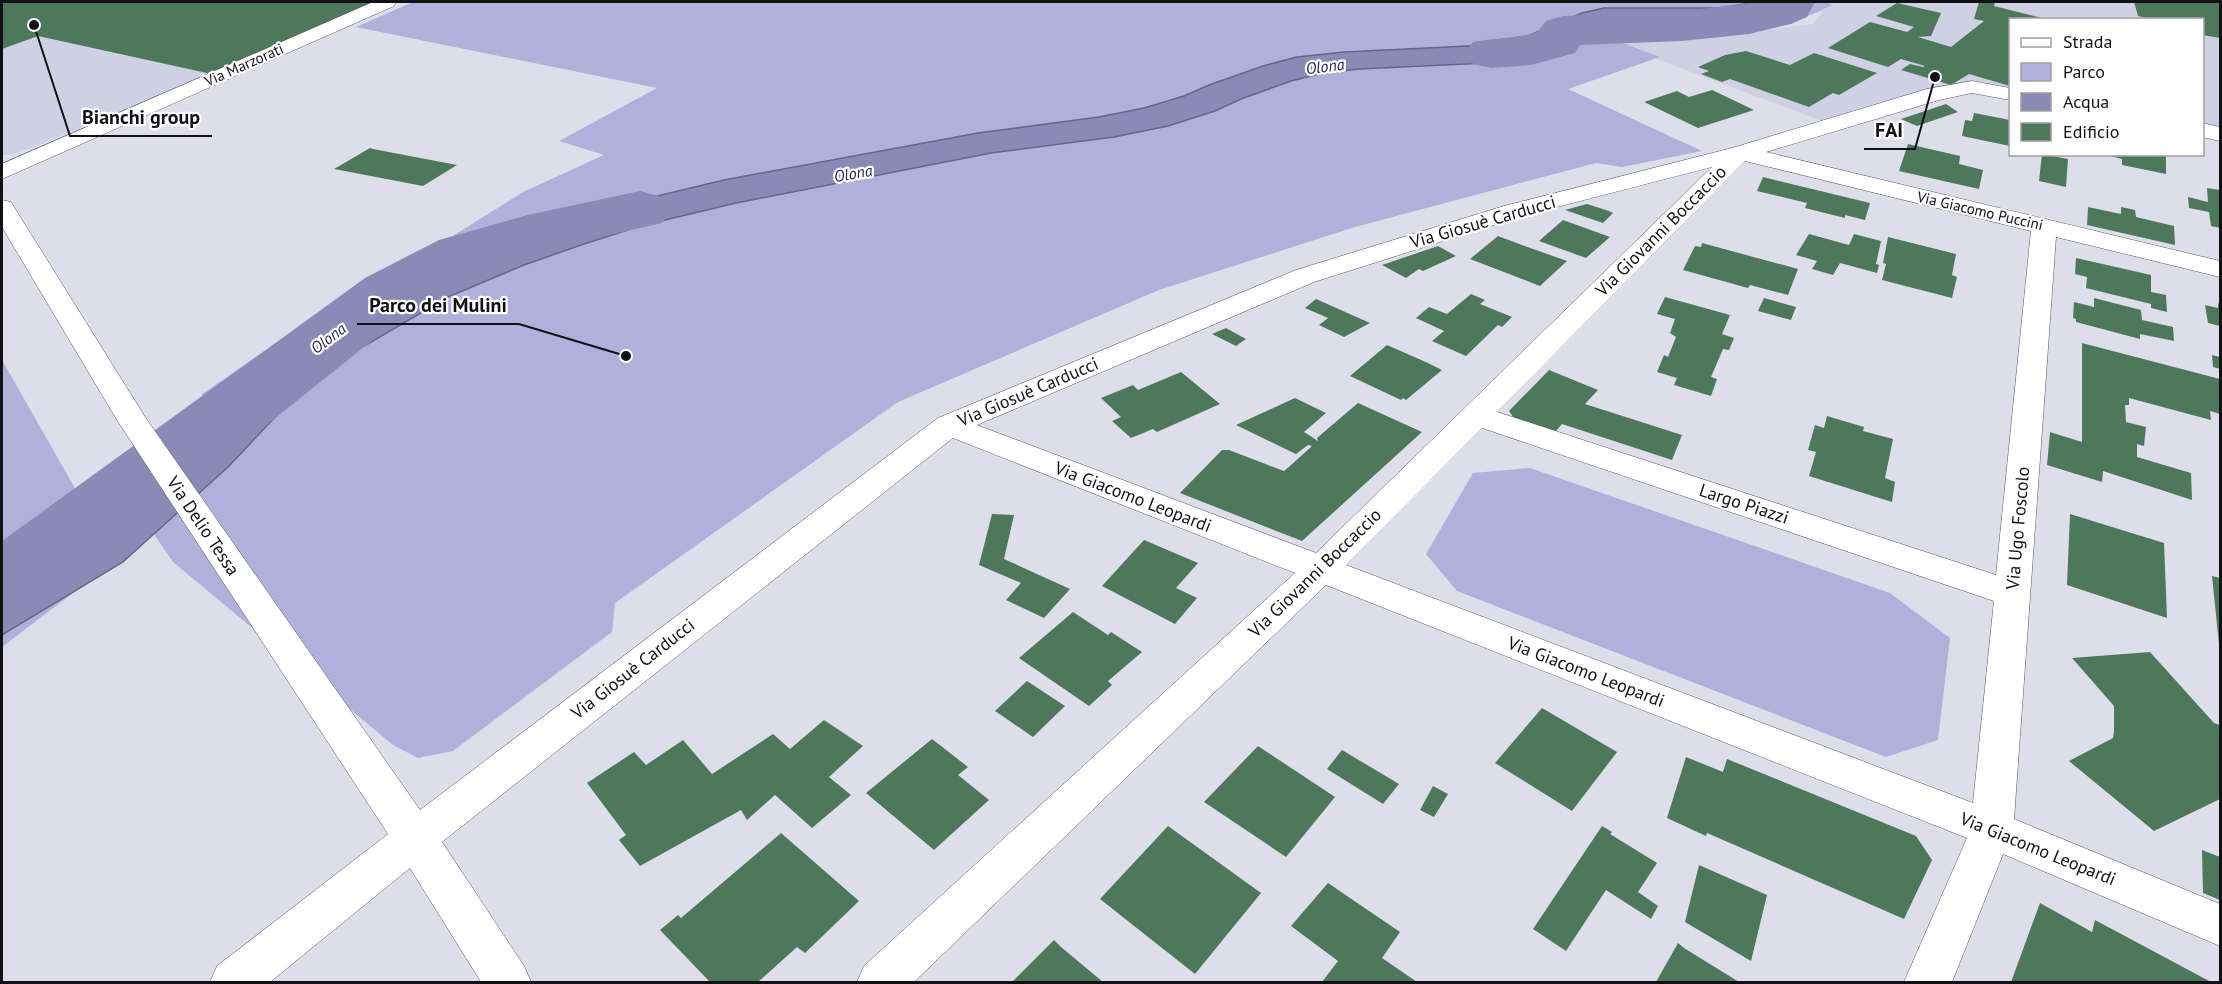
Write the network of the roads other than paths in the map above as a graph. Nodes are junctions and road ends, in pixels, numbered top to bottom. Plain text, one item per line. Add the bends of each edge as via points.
1 (387, 2) edge
2 (2009, 94) edge
3 (2204, 130) edge
4 (2220, 134) edge
5 (1740, 153) junction
6 (2, 172) edge
7 (2, 207) edge
8 (2044, 226) junction
9 (2220, 268) edge
10 (1475, 415) junction
11 (949, 425) junction
12 (1320, 570) junction
13 (2013, 594) junction
14 (1992, 829) junction
15 (415, 838) junction
16 (2220, 925) edge
17 (234, 982) edge
18 (507, 982) edge
19 (881, 982) edge
20 (1928, 982) edge

1 - 6 street, Via Marzorati
2 - 5 street, Via Giosuè Carducci via 1972,87 1935,94
3 - 4 street
5 - 8 street, Via Giacomo Puccini
5 - 10 street, Via Giovanni Boccaccio
5 - 11 street, Via Giosuè Carducci via 1513,211 1305,276
7 - 15 street, Via Delio Tessa via 132,420
8 - 9 street, Via Giacomo Puccini
8 - 13 street, Via Ugo Foscolo
10 - 12 street, Via Giovanni Boccaccio
10 - 13 street, Largo Piazzi
11 - 12 street, Via Giacomo Leopardi
11 - 15 street, Via Giosuè Carducci
12 - 14 street, Via Giacomo Leopardi
12 - 19 street, Via Giovanni Boccaccio
13 - 14 street, Via Ugo Foscolo
14 - 16 street, Via Giacomo Leopardi
14 - 20 street, Via Ugo Foscolo
15 - 17 street, Via Giosuè Carducci
15 - 18 street, Via Delio Tessa

